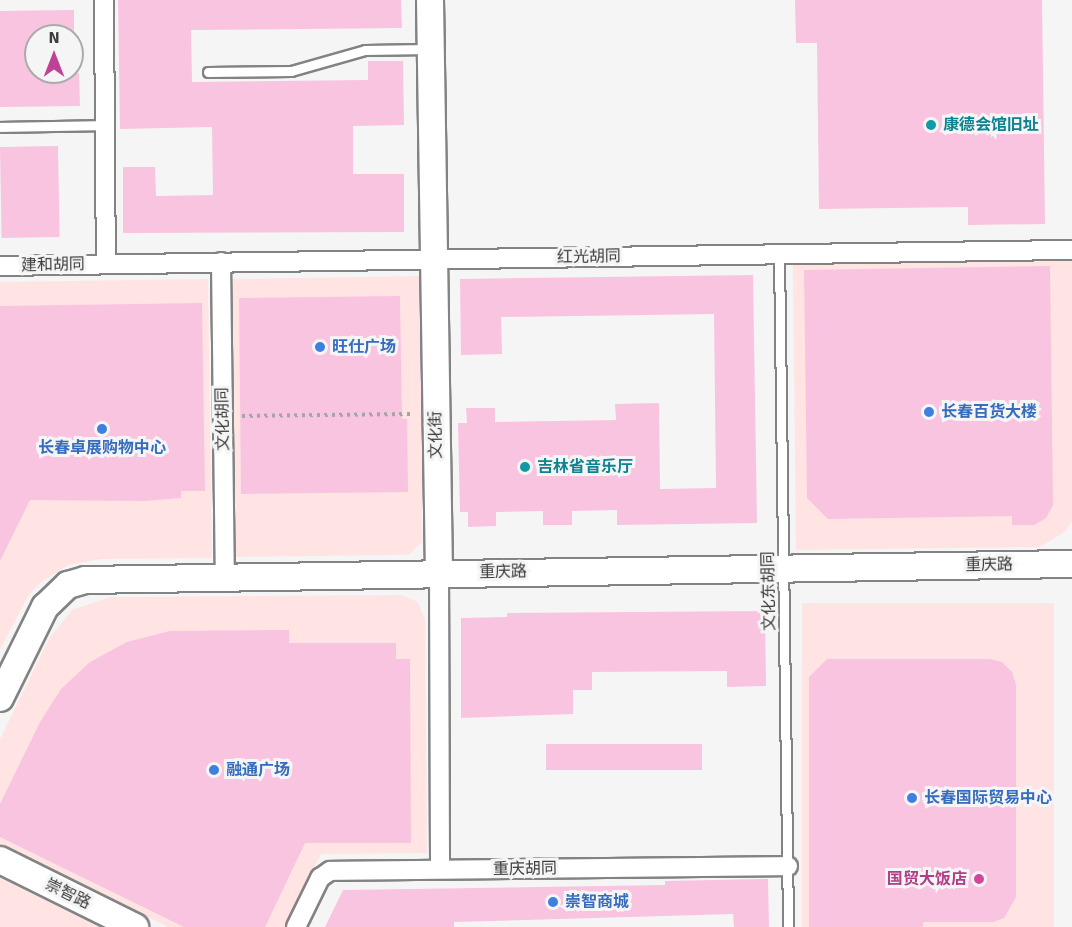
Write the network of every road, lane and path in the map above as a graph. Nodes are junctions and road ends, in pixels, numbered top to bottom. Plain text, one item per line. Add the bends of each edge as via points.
1 (104, 0) edge
2 (430, 0) edge
3 (430, 49) junction
4 (208, 72) dead end
5 (105, 125) junction
6 (0, 127) edge
7 (1072, 250) edge
8 (779, 254) junction
9 (434, 259) junction
10 (221, 262) junction
11 (106, 264) junction
12 (0, 266) edge
13 (436, 413) junction
14 (223, 417) junction
15 (1072, 564) edge
16 (783, 568) junction
17 (439, 573) junction
18 (225, 577) junction
19 (0, 698) edge
20 (0, 860) edge
21 (788, 866) junction
22 (440, 869) junction
23 (135, 927) edge
24 (296, 927) edge
25 (788, 927) edge

1 - 5 street
2 - 3 main road, 文化街
3 - 4 lane via 365,50 291,70
3 - 9 main road, 文化街
5 - 6 lane
5 - 11 street
7 - 8 street, 红光胡同
8 - 9 street, 红光胡同
8 - 16 lane, 文化东胡同
9 - 10 street, 红光胡同
9 - 13 main road, 文化街
10 - 11 street, 红光胡同
10 - 14 street, 文化胡同
11 - 12 street, 建和胡同
13 - 14 path
13 - 17 main road, 文化街
14 - 18 street, 文化胡同
15 - 16 main road, 重庆路
16 - 17 main road, 重庆路
16 - 21 lane, 文化东胡同
17 - 18 main road, 重庆路
17 - 22 street, 文化街
18 - 19 main road, 重庆路 via 99,579 68,585 45,607
20 - 23 main road, 崇智路
21 - 22 street, 重庆胡同
21 - 25 lane, 文化东胡同
22 - 24 street, 重庆胡同 via 324,873

